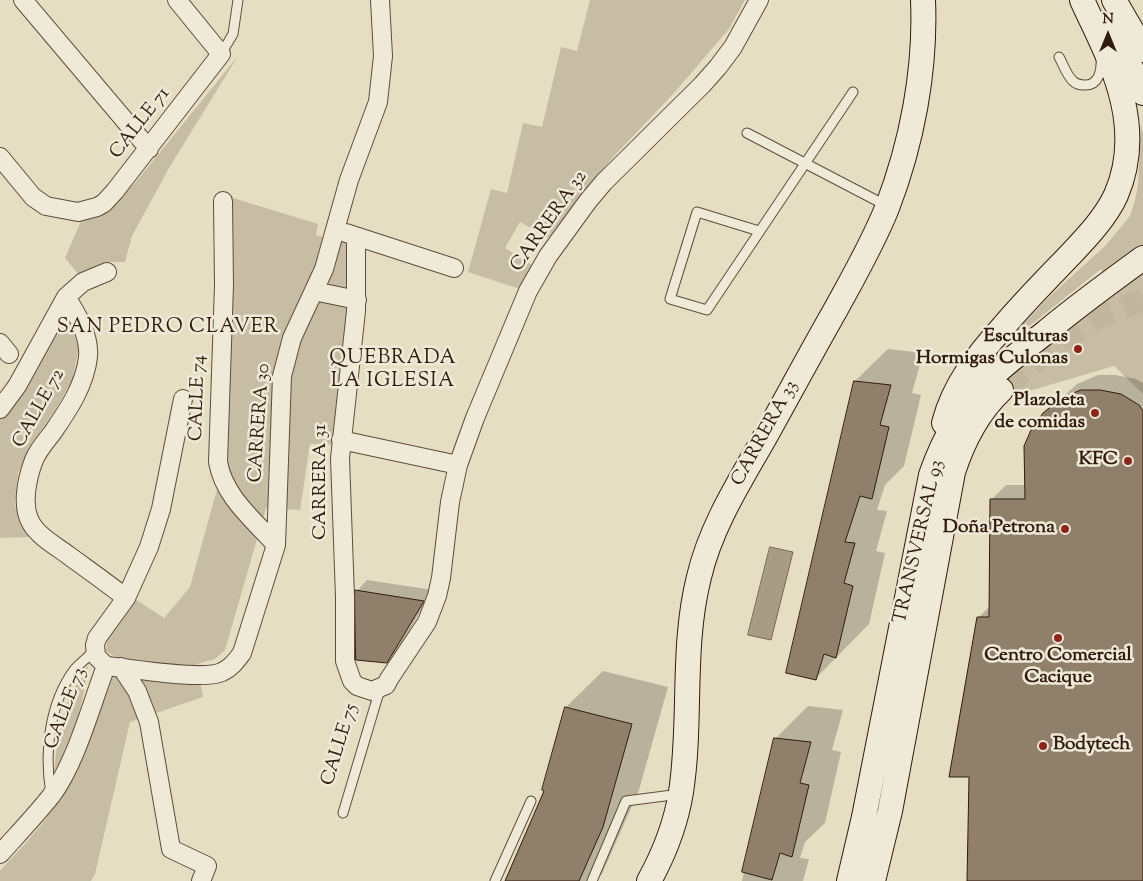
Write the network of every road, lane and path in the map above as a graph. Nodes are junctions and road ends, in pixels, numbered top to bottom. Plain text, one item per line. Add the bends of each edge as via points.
1 (24, 0) edge
2 (177, 0) edge
3 (238, 0) edge
4 (380, 0) edge
5 (759, 0) edge
6 (922, 0) edge
7 (1082, 0) edge
8 (1088, 0) edge
9 (1114, 0) edge
10 (1096, 31) junction
11 (1143, 50) edge
12 (222, 54) junction
13 (1059, 57) dead end
14 (853, 92) dead end
15 (1143, 93) edge
16 (747, 134) dead end
17 (149, 149) junction
18 (0, 157) edge
19 (804, 164) junction
20 (223, 201) dead end
21 (879, 207) junction
22 (336, 230) junction
23 (759, 231) junction
24 (356, 237) junction
25 (1143, 258) edge
26 (454, 268) dead end
27 (107, 272) dead end
28 (314, 291) junction
29 (66, 297) junction
30 (357, 300) junction
31 (1004, 388) tunnel mouth
32 (183, 399) dead end
33 (0, 409) edge
34 (341, 440) junction
35 (458, 465) junction
36 (931, 475) junction
37 (276, 545) junction
38 (126, 598) junction
39 (94, 651) junction
40 (114, 667) junction
41 (373, 689) junction
42 (681, 794) junction
43 (51, 796) junction
44 (531, 802) dead end
45 (343, 813) dead end
46 (0, 854) edge
47 (204, 874) edge
48 (495, 881) edge
49 (592, 881) edge
50 (649, 881) edge
51 (849, 881) edge
52 (873, 881) edge

1 - 17 street
2 - 12 street
3 - 12 lane, CALLE 71 via 233,34
4 - 22 street, CARRERA 30 via 383,56 378,102 349,180
5 - 35 street, CARRERA 32 via 718,67 604,182 548,256 518,312
6 - 21 main road, CARRERA 33 via 922,52 916,98 904,154
7 - 10 main road
8 - 15 main road via 1118,42
9 - 11 main road
10 - 13 lane via 1101,67 1097,79 1090,84 1072,80
10 - 36 main road via 1117,79 1123,102 1128,144 1122,180 1107,211 1087,237 979,353 947,414
12 - 17 street, CALLE 71
14 - 19 lane
16 - 19 lane
17 - 18 street, CALLE 71 via 104,204 78,212 46,206 33,197
19 - 21 lane
19 - 23 lane
20 - 37 street, CALLE 74 via 224,285 218,462 230,494
21 - 42 main road, CARRERA 33 via 861,263 730,500 708,547 699,576 688,640
22 - 24 street
22 - 28 street, CARRERA 30
23 - 23 lane via 707,310 670,299 697,212
24 - 26 street
24 - 30 street, CARRERA 31
25 - 36 main road, TRANSVERSAL 93 via 1079,305 986,382 950,432
27 - 29 street via 83,282
28 - 30 street
28 - 37 street, CARRERA 30 via 292,338 282,376
29 - 33 street via 17,386
29 - 38 street, CALLE 72 via 80,322 88,356 76,395 34,460 26,496 27,513 31,524 46,539
30 - 34 street, CARRERA 31
31 - 52 main road, TRANSVERSAL 93 via 988,404 970,432 954,472 890,811
32 - 38 street, CALLE 73 via 156,527
34 - 35 street
34 - 41 street, CARRERA 31 via 345,661 352,681 357,686
35 - 41 street, CARRERA 32 via 437,596 426,622 390,679
36 - 51 main road, TRANSVERSAL 93 via 863,826
37 - 40 street, CARRERA 30 via 242,653 235,663 222,672 203,676
38 - 39 street, CALLE 73 via 100,632
39 - 40 street, CALLE 73 via 96,656
39 - 43 lane via 76,668 64,686 55,712 47,757
40 - 43 street, CALLE 73 via 72,759
40 - 47 street via 137,691 149,722 171,849
41 - 45 lane, CALLE 75
42 - 49 lane via 626,802
42 - 50 main road, CARRERA 33 via 666,843
43 - 46 street, CALLE 73
44 - 48 lane

